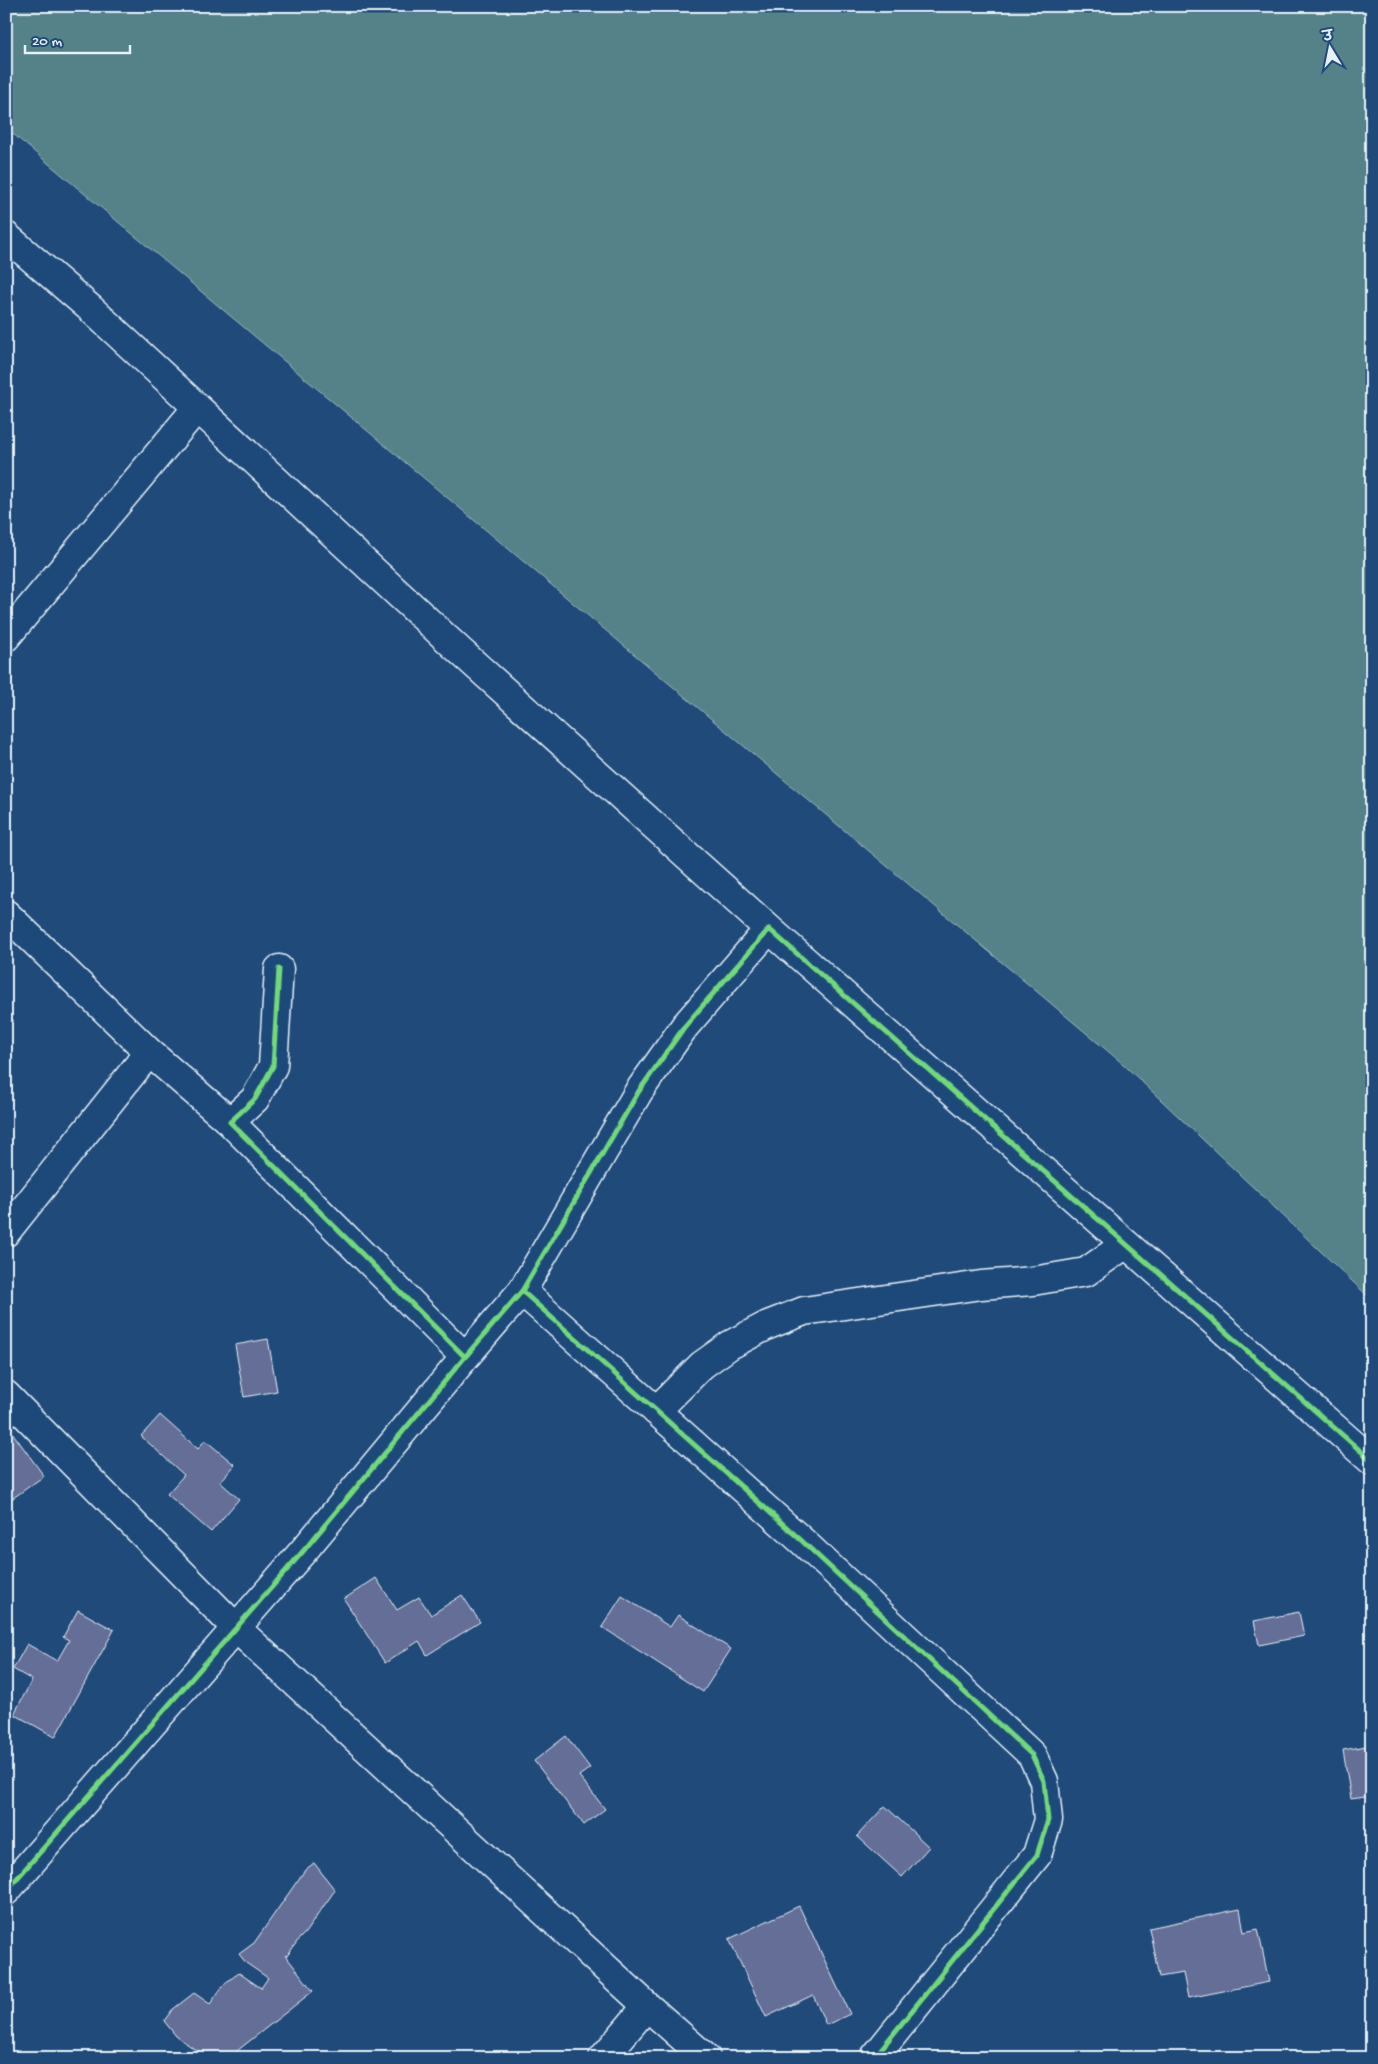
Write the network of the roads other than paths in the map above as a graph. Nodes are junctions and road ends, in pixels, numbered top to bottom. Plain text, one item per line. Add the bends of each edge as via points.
1 (6, 236) edge
2 (196, 408) junction
3 (6, 638) edge
4 (6, 914) edge
5 (769, 929) junction
6 (279, 969) dead end
7 (149, 1052) junction
8 (230, 1122) junction
9 (6, 1232) edge
10 (1126, 1244) junction
11 (522, 1291) junction
12 (465, 1357) junction
13 (6, 1396) edge
14 (656, 1411) junction
15 (1372, 1461) edge
16 (236, 1628) junction
17 (6, 1891) edge
18 (647, 2006) junction
19 (603, 2058) edge
20 (706, 2058) edge
21 (874, 2058) edge

1 - 2 street via 91,309
2 - 3 street
2 - 5 street
4 - 7 street
5 - 10 street
5 - 11 street via 686,1026 640,1091
6 - 8 street via 273,1066 255,1099
7 - 8 street
7 - 9 street
8 - 12 street
10 - 14 street via 1086,1272 804,1311 730,1345 702,1365
10 - 15 street
11 - 12 street
11 - 14 street
12 - 16 street
13 - 16 street
14 - 21 street via 802,1541 1032,1755 1044,1780 1048,1820 1037,1855
16 - 17 street
16 - 18 street
18 - 19 street
18 - 20 street

